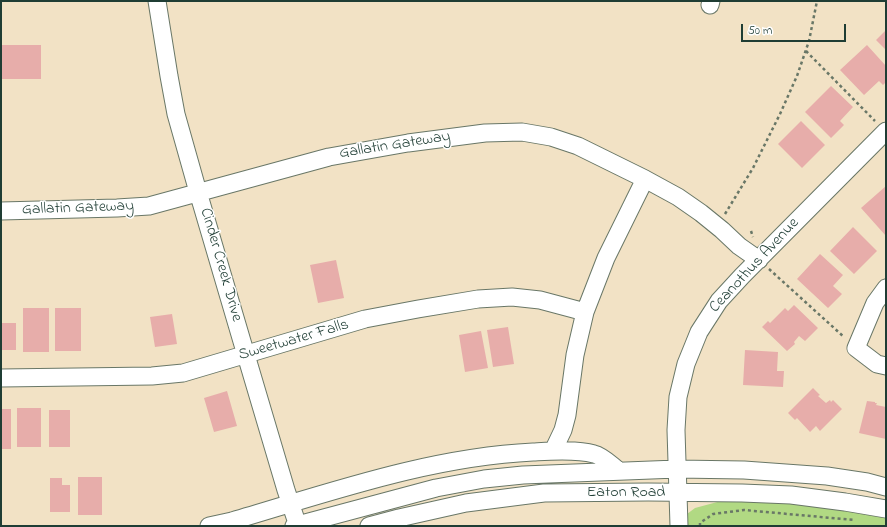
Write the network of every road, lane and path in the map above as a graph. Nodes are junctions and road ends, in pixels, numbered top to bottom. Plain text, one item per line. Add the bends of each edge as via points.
1 (157, 1) edge
2 (817, 1) edge
3 (806, 51) junction
4 (885, 134) edge
5 (645, 179) junction
6 (198, 192) junction
7 (1, 211) edge
8 (717, 226) junction
9 (759, 260) junction
10 (886, 288) edge
11 (585, 312) junction
12 (856, 349) junction
13 (246, 355) junction
14 (886, 366) edge
15 (1, 378) edge
16 (553, 451) junction
17 (677, 469) junction
18 (619, 471) junction
19 (886, 486) edge
20 (678, 493) junction
21 (291, 504) junction
22 (886, 509) edge
23 (858, 521) dead end
24 (209, 526) edge
25 (297, 526) edge
26 (369, 526) edge
27 (679, 526) edge
28 (700, 526) edge

1 - 6 street, Cinder Creek Drive via 176,114
2 - 3 path
3 - 4 path
3 - 8 path via 780,114 753,168
4 - 9 street, Ceanothus Avenue
5 - 6 street, Gallatin Gateway via 578,146 551,137 522,132 485,133 329,157
5 - 8 street, Gallatin Gateway via 678,197
5 - 11 street via 606,258
6 - 7 street, Gallatin Gateway via 149,206
6 - 13 street, Cinder Creek Drive
8 - 9 street, Gallatin Gateway
9 - 12 path
9 - 17 street, Ceanothus Avenue via 719,301 699,332 686,364 678,397
10 - 12 street via 875,303
11 - 13 street, Sweetwater Falls via 540,300 512,297 478,299 366,320
11 - 16 street via 575,356 567,415
12 - 14 street via 878,364
13 - 15 street, Sweetwater Falls via 183,373 152,376
13 - 21 street, Cinder Creek Drive
16 - 18 street, Eaton Road via 594,454
16 - 21 street, Eaton Road via 492,456 422,468
17 - 18 street, Eaton Road
17 - 19 street, Eaton Road via 744,470 827,476
17 - 20 street, Ceanothus Avenue
18 - 25 street, Eaton Road via 484,479 436,488
20 - 22 street, Eaton Road via 791,495
20 - 26 street, Eaton Road via 544,493 466,502
20 - 27 street, Ceanothus Avenue
21 - 24 street, Eaton Road
21 - 25 street, Cinder Creek Drive
23 - 28 path via 744,510 713,514 700,523

